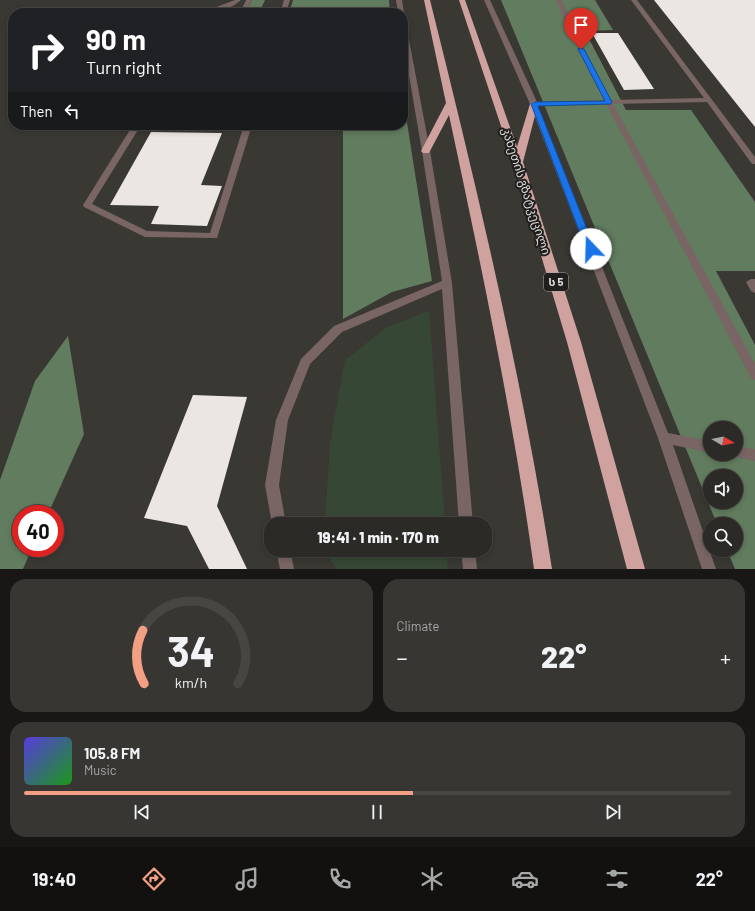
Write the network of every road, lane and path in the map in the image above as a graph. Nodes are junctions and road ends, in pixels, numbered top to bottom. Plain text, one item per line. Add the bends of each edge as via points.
1 (238, 0) edge
2 (426, 0) edge
3 (462, 0) edge
4 (487, 0) edge
5 (559, 0) edge
6 (634, 0) edge
7 (221, 8) edge
8 (408, 52) edge
9 (708, 100) junction
10 (609, 102) junction
11 (450, 104) junction
12 (534, 104) junction
13 (134, 130) edge
14 (246, 130) edge
15 (426, 151) junction
16 (518, 162) junction
17 (755, 162) edge
18 (755, 282) edge
19 (447, 283) junction
20 (755, 289) edge
21 (755, 375) edge
22 (664, 438) junction
23 (703, 446) edge
24 (743, 453) edge
25 (755, 455) edge
26 (278, 517) edge
27 (465, 517) edge
28 (284, 557) edge
29 (469, 557) edge
30 (287, 569) edge
31 (470, 569) edge
32 (543, 569) edge
33 (636, 569) edge
34 (709, 569) edge

1 - 7 street
2 - 11 highway
3 - 16 highway, კახეთის გზატკეცილი / ს 5
4 - 12 street
5 - 10 street
6 - 9 street
8 - 15 street
9 - 10 street
9 - 17 street
10 - 12 street
10 - 21 street
11 - 15 highway
11 - 32 highway via 490,280 529,475
12 - 16 highway
12 - 22 street
13 - 14 street via 87,205 145,234 214,236
15 - 19 street
16 - 33 highway, კახეთის გზატკეცილი / ს 5 via 574,342
18 - 20 street via 751,282
19 - 26 street via 338,329 305,362 282,420 272,485
19 - 27 street
22 - 23 street
22 - 34 street
24 - 25 street
28 - 30 street
29 - 31 street

